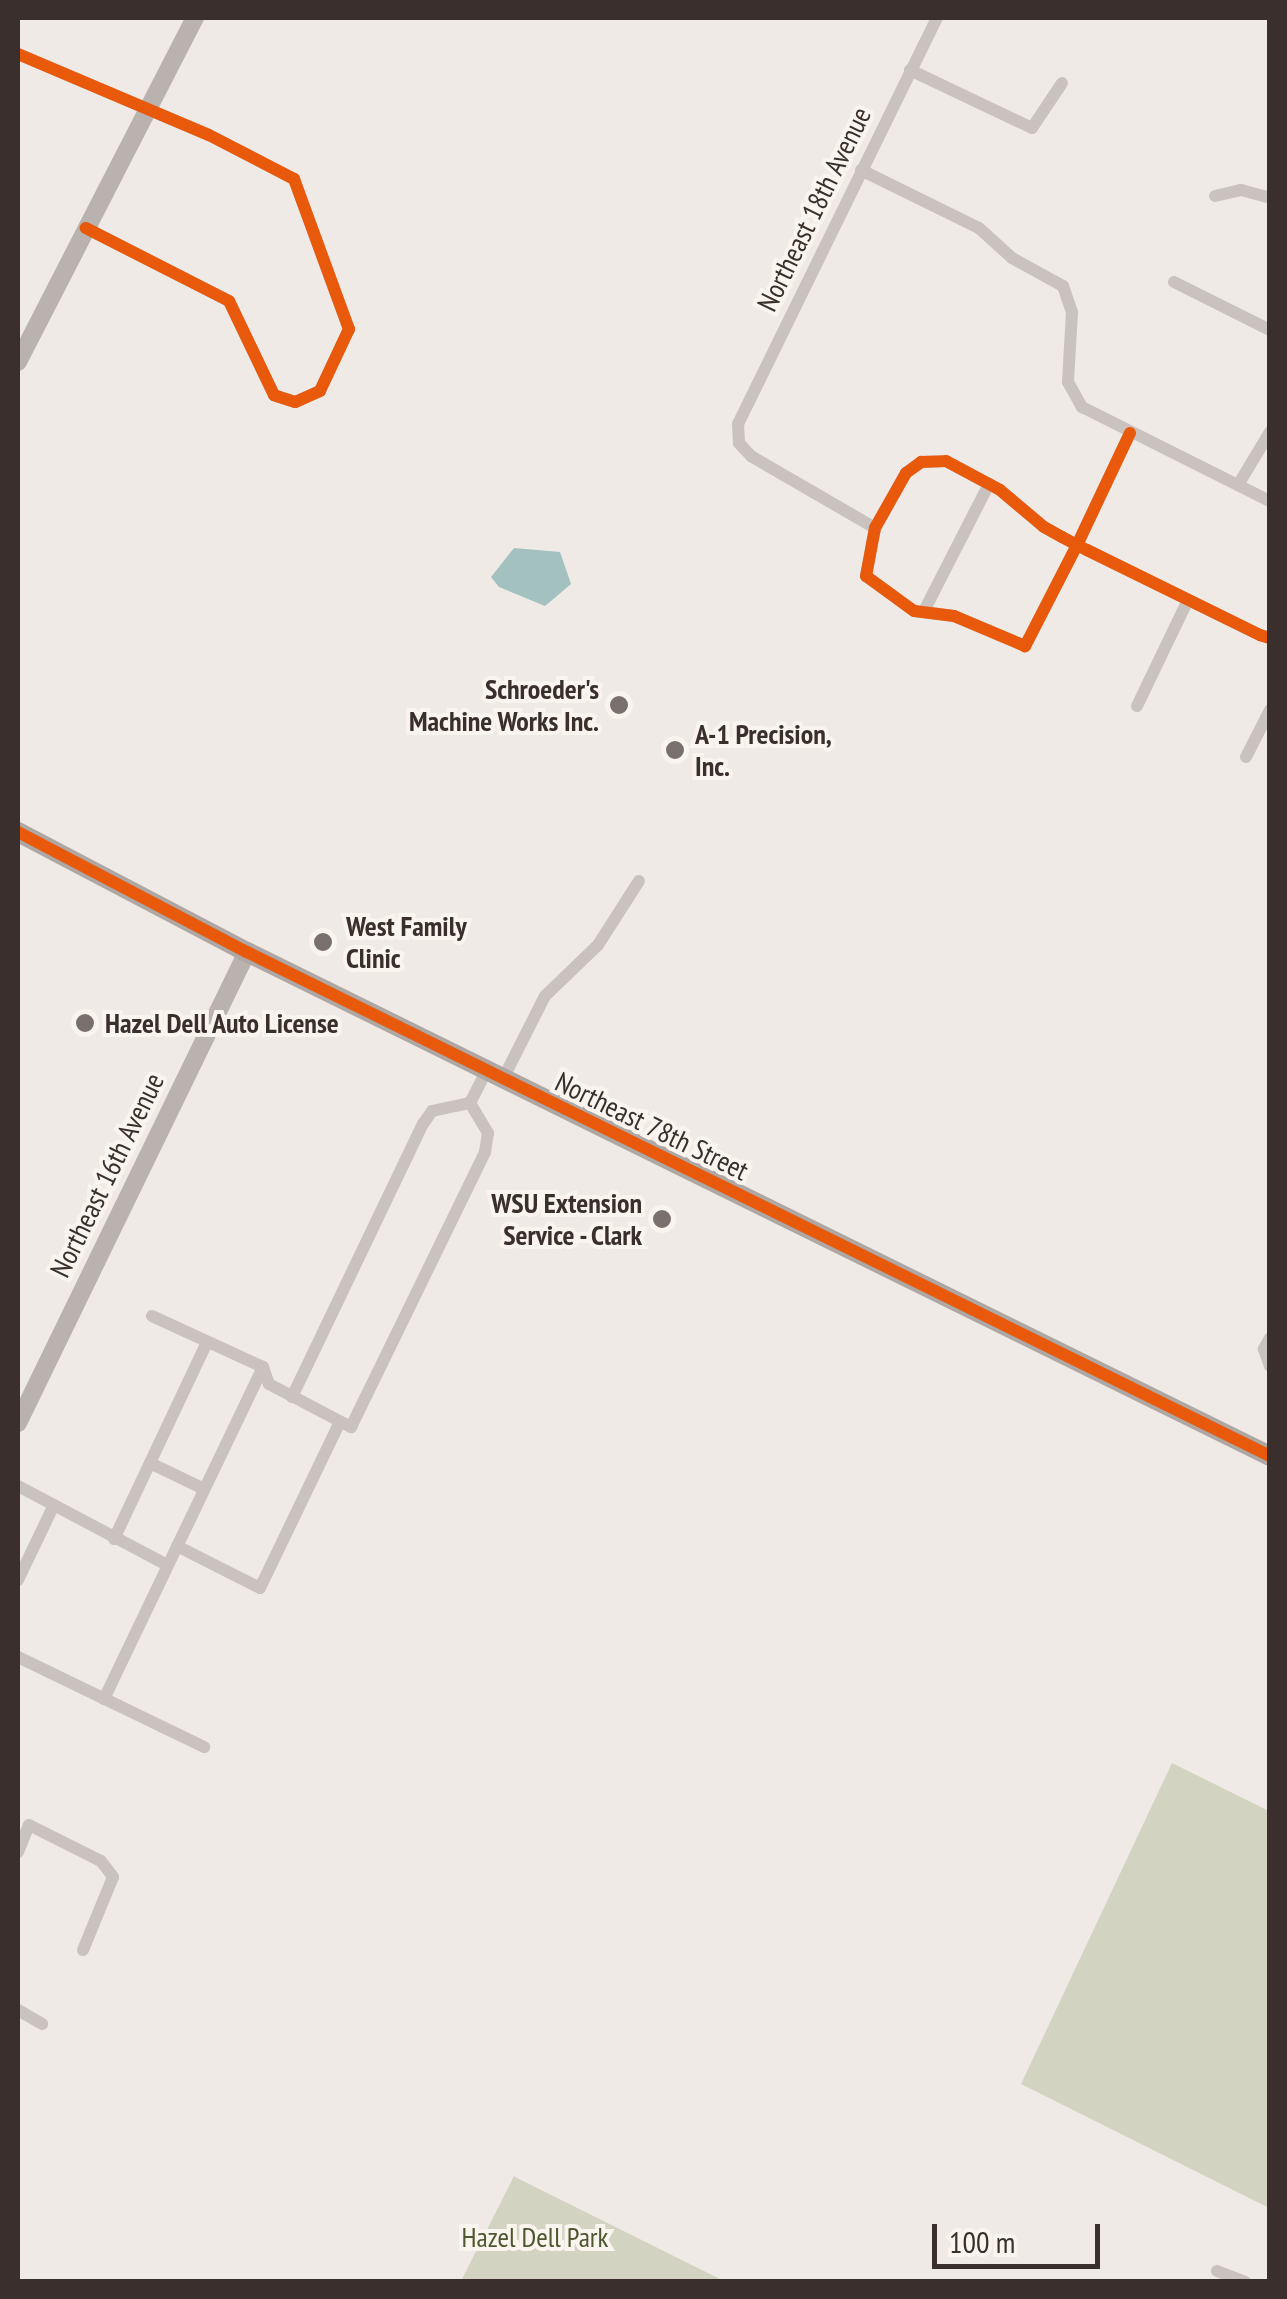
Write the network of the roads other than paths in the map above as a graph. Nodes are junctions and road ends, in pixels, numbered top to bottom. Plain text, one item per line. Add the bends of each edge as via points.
1 (195, 18) edge
2 (936, 18) edge
3 (18, 54) edge
4 (910, 70) junction
5 (1062, 83) dead end
6 (148, 111) junction
7 (861, 170) junction
8 (1214, 196) dead end
9 (1270, 198) edge
10 (86, 228) junction
11 (1174, 282) dead end
12 (1270, 330) edge
13 (18, 362) edge
14 (1270, 432) edge
15 (1130, 433) junction
16 (988, 484) junction
17 (1238, 485) junction
18 (1270, 501) edge
19 (874, 528) junction
20 (1077, 545) junction
21 (1188, 600) junction
22 (924, 611) junction
23 (1270, 638) edge
24 (1137, 706) dead end
25 (1270, 710) edge
26 (1246, 758) dead end
27 (18, 832) edge
28 (639, 881) dead end
29 (246, 952) junction
30 (494, 1075) junction
31 (470, 1103) junction
32 (152, 1316) dead end
33 (1270, 1338) edge
34 (207, 1342) junction
35 (1270, 1366) edge
36 (262, 1367) junction
37 (292, 1397) junction
38 (340, 1422) junction
39 (18, 1423) edge
40 (1270, 1456) edge
41 (150, 1463) junction
42 (18, 1486) edge
43 (204, 1488) junction
44 (54, 1506) junction
45 (114, 1540) junction
46 (176, 1546) junction
47 (167, 1565) junction
48 (18, 1580) edge
49 (18, 1657) edge
50 (104, 1699) junction
51 (204, 1747) dead end
52 (23, 1822) edge
53 (18, 1852) edge
54 (84, 1950) dead end
55 (18, 2010) edge
56 (42, 2024) dead end
57 (1217, 2272) dead end
58 (1245, 2282) edge

1 - 6 street
2 - 4 street, Northeast 18th Avenue
3 - 6 street
4 - 5 street via 1032,128
4 - 7 street, Northeast 18th Avenue
6 - 10 street
6 - 10 street via 294,179 349,333 320,391 288,402 268,391 229,301
7 - 15 street via 979,228 1012,258 1063,286 1072,312 1066,357 1073,395
7 - 19 street, Northeast 18th Avenue via 738,424 740,444 751,456
8 - 9 street via 1241,190
10 - 13 street
11 - 12 street
14 - 17 street
15 - 17 street
15 - 20 street
16 - 19 street via 946,461 921,462 906,473
16 - 20 street
16 - 22 street
17 - 18 street
19 - 22 street via 864,566 882,593
20 - 21 street
20 - 22 street via 1025,646 954,616
21 - 23 street
21 - 24 street
25 - 26 street
27 - 29 main road, Northeast 78th Street
28 - 30 street via 598,945 545,996
29 - 30 main road, Northeast 78th Street
29 - 39 street, Northeast 16th Avenue
30 - 31 street
30 - 40 main road, Northeast 78th Street
31 - 37 street via 432,1111 423,1124
31 - 38 street via 488,1132 485,1152 351,1426
32 - 34 street
33 - 35 street via 1264,1349
34 - 36 street
34 - 41 street
36 - 37 street via 269,1384
36 - 43 street
37 - 38 street
38 - 46 street via 260,1588
41 - 43 street
41 - 45 street
42 - 44 street
43 - 46 street
44 - 45 street
44 - 48 street
45 - 47 street
46 - 47 street
47 - 50 street
49 - 50 street
50 - 51 street
52 - 53 street
52 - 54 street via 101,1861 113,1877
55 - 56 street
57 - 58 street

